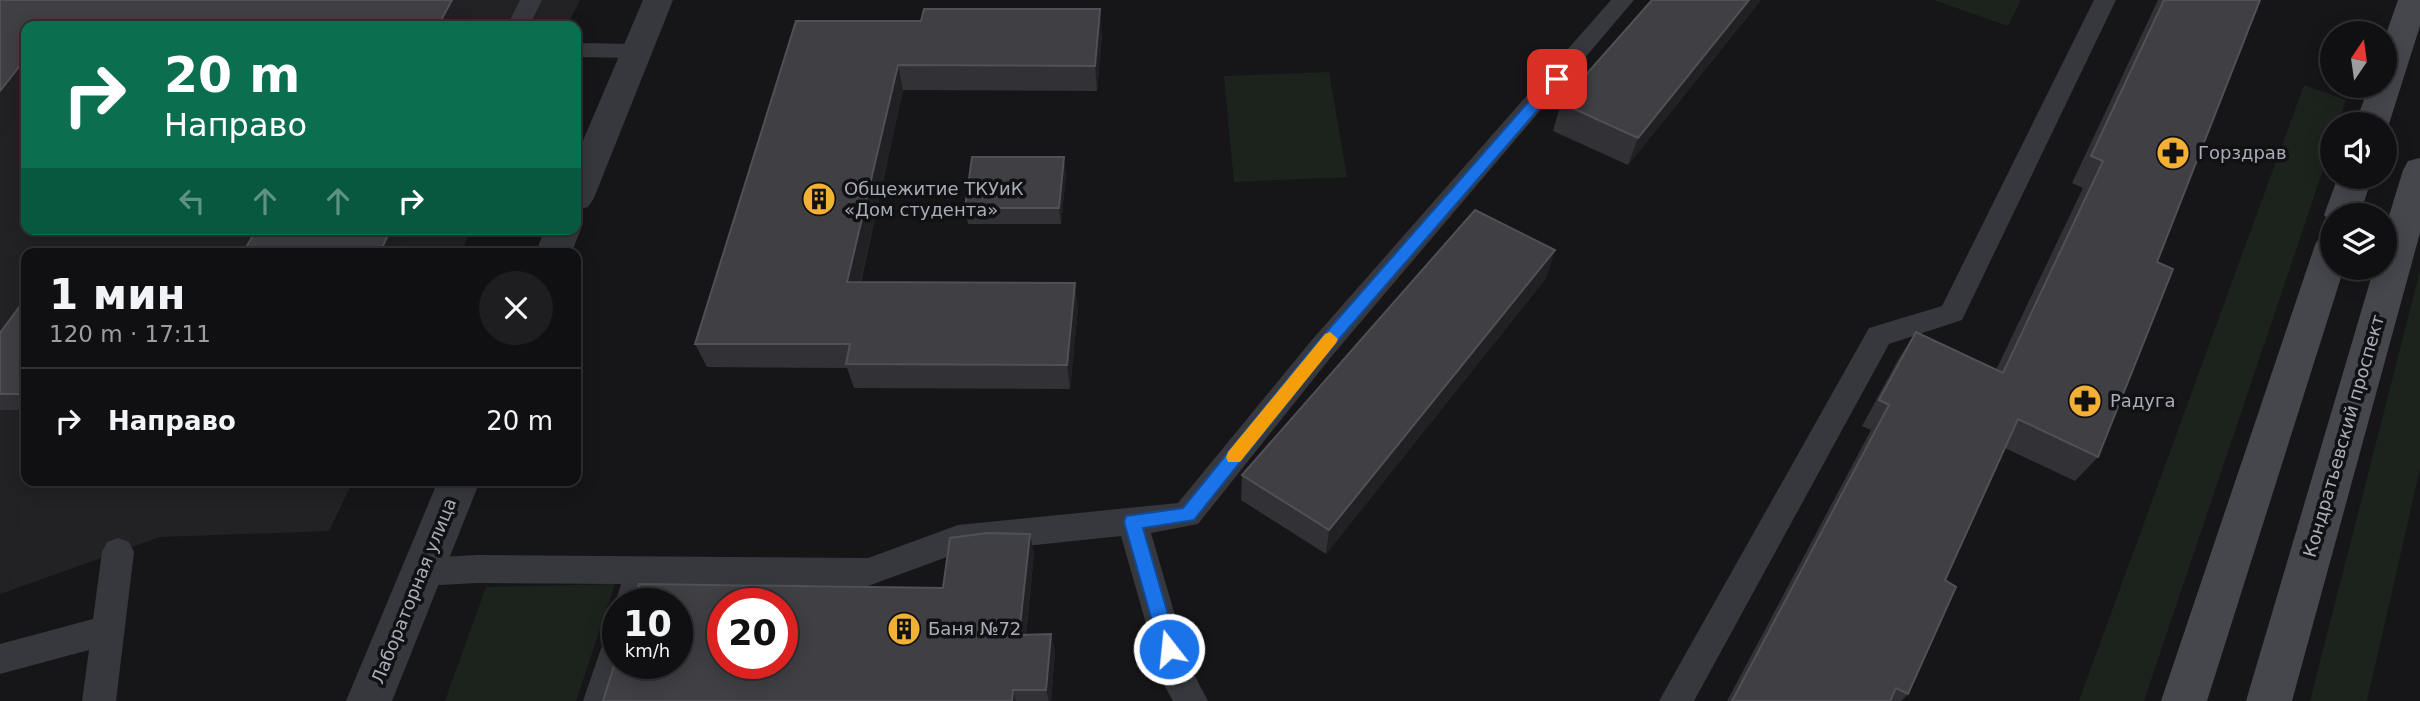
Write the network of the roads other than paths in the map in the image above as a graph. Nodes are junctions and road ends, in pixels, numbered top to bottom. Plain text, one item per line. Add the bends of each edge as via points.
1 (531, 0) edge
2 (658, 0) edge
3 (1623, 0) edge
4 (2105, 0) edge
5 (2413, 0) edge
6 (520, 21) edge
7 (2398, 46) edge
8 (581, 50) edge
9 (637, 51) junction
10 (2420, 170) edge
11 (581, 186) edge
12 (2321, 280) edge
13 (456, 486) edge
14 (1132, 522) junction
15 (118, 552) dead end
16 (642, 571) junction
17 (421, 572) junction
18 (636, 588) edge
19 (110, 629) junction
20 (0, 659) edge
21 (607, 679) edge
22 (99, 701) edge
23 (369, 701) edge
24 (600, 701) edge
25 (1191, 701) edge
26 (1676, 701) edge
27 (2183, 701) edge
28 (2269, 701) edge

1 - 6 lane
2 - 9 street
3 - 14 lane via 1321,349 1187,515
4 - 26 lane via 1952,313 1879,336
5 - 7 main road
8 - 9 lane
9 - 11 street
10 - 28 main road, Кондратьевский проспект
12 - 27 main road
13 - 17 street, Лабораторная улица
14 - 16 lane via 958,540 868,572
14 - 25 lane via 1175,672
15 - 19 lane
16 - 17 lane
16 - 18 lane
17 - 23 street, Лабораторная улица
19 - 20 lane
19 - 22 lane
21 - 24 lane

